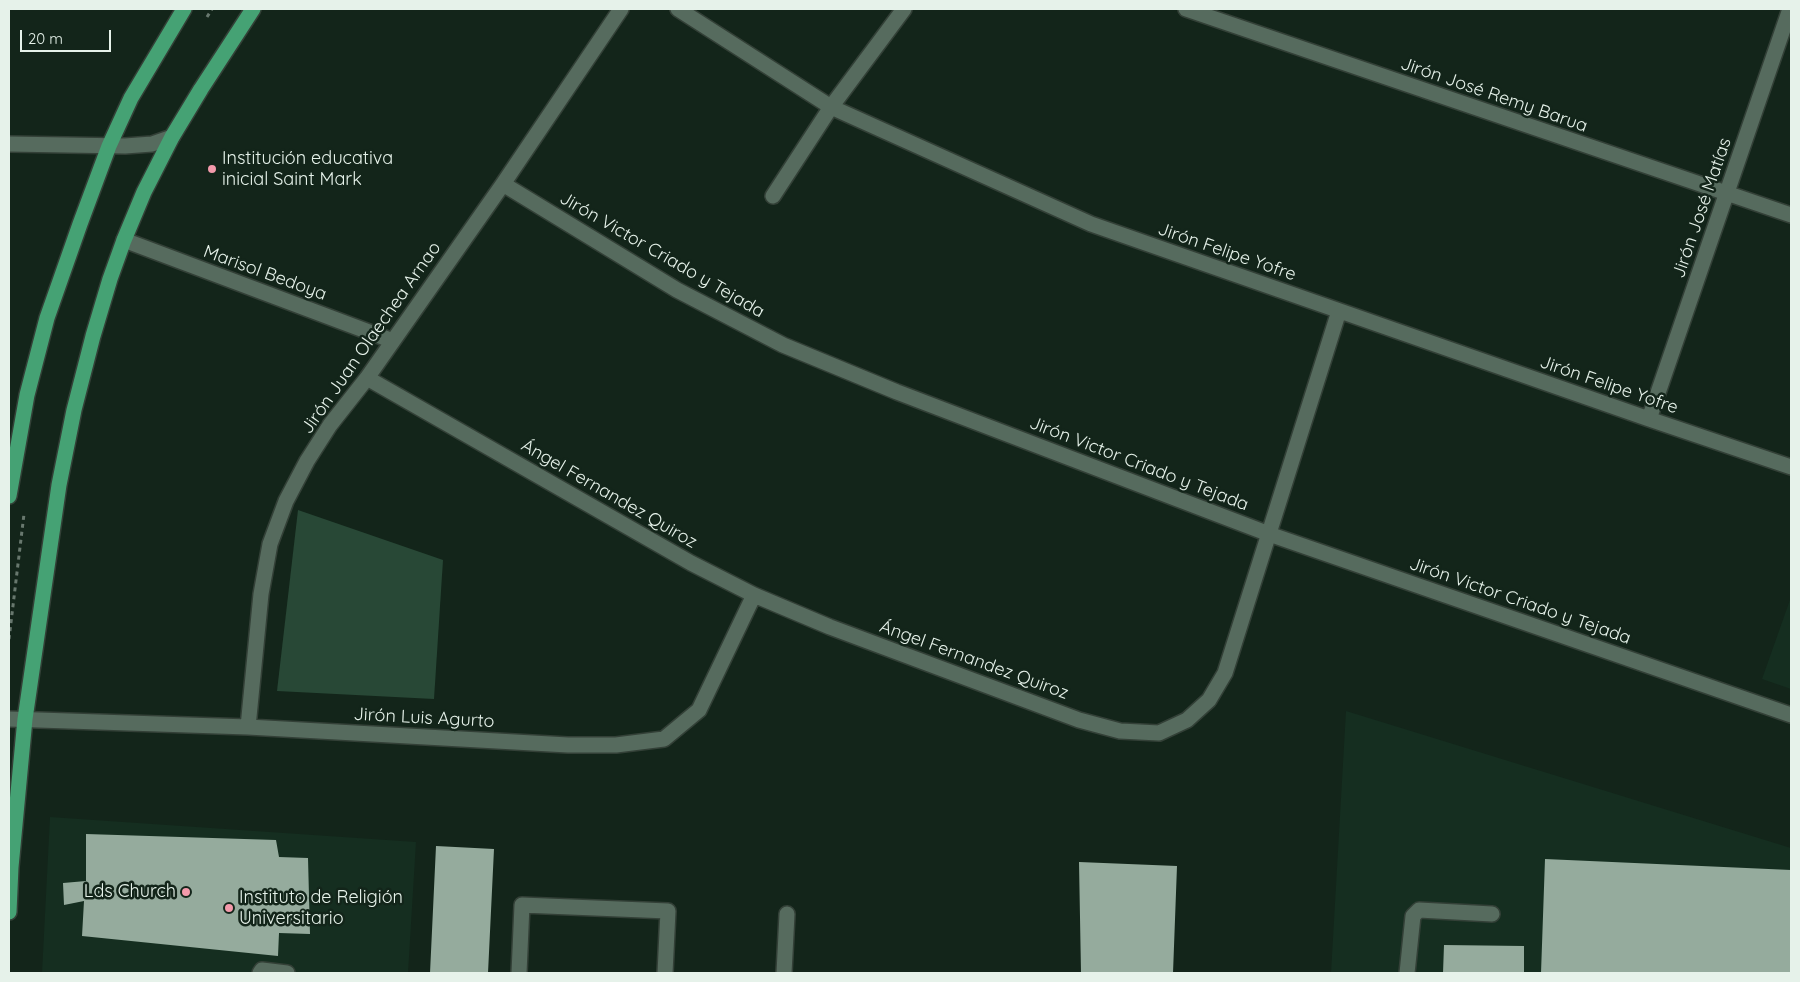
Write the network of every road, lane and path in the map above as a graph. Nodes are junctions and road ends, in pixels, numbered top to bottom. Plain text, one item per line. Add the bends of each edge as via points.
1 (184, 9) edge
2 (253, 9) edge
3 (621, 9) edge
4 (678, 9) edge
5 (904, 9) edge
6 (1186, 9) edge
7 (1790, 9) edge
8 (831, 107) junction
9 (172, 137) junction
10 (9, 144) edge
11 (109, 146) junction
12 (503, 184) junction
13 (1727, 194) junction
14 (773, 196) dead end
15 (1791, 216) edge
16 (124, 240) junction
17 (1339, 311) junction
18 (392, 340) junction
19 (367, 378) junction
20 (1650, 419) junction
21 (11, 465) edge
22 (1791, 467) edge
23 (9, 496) edge
24 (1269, 534) junction
25 (754, 595) junction
26 (1791, 715) edge
27 (9, 719) edge
28 (25, 719) junction
29 (248, 727) junction
30 (9, 912) edge
31 (787, 914) dead end
32 (1492, 914) dead end
33 (260, 973) edge
34 (287, 973) edge
35 (519, 973) edge
36 (665, 973) edge
37 (784, 973) edge
38 (1407, 973) edge

1 - 11 main road via 131,98
2 - 9 main road
3 - 12 street, Jirón Juan Olaechea Arnao
4 - 8 street, Jirón Felipe Yofre
5 - 8 street
6 - 13 street, Jirón José Remy Barua
7 - 13 street, Jirón José Matías
8 - 14 street
8 - 17 street, Jirón Felipe Yofre via 1091,224
9 - 11 street via 152,144
9 - 16 main road
10 - 11 street
11 - 21 main road via 48,318
12 - 18 street, Jirón Juan Olaechea Arnao
12 - 24 street, Jirón Victor Criado y Tejada via 677,290 783,345
13 - 15 street, Jirón José Remy Barua
13 - 20 street, Jirón José Matías
16 - 18 street, Marisol Bedoya
16 - 28 main road via 93,336 72,419 59,485
17 - 20 street, Jirón Felipe Yofre
17 - 24 street, Ángel Fernandez Quiroz
18 - 19 street, Jirón Juan Olaechea Arnao
19 - 25 street, Ángel Fernandez Quiroz via 691,563
19 - 29 street, Jirón Juan Olaechea Arnao via 306,461 270,544 261,594
20 - 22 street, Jirón Felipe Yofre
21 - 23 main road
24 - 25 street, Ángel Fernandez Quiroz via 1225,674 1202,707 1187,720 1158,733 1120,731 1079,720 830,627
24 - 26 street, Jirón Victor Criado y Tejada
25 - 29 street, Jirón Luis Agurto via 699,710 664,738 616,746 568,745
27 - 28 street, Jirón Luis Agurto
28 - 29 street, Jirón Luis Agurto
28 - 30 main road
31 - 37 street
32 - 38 street via 1419,910 1413,916
33 - 34 street via 262,970
35 - 36 street via 522,905 668,911

